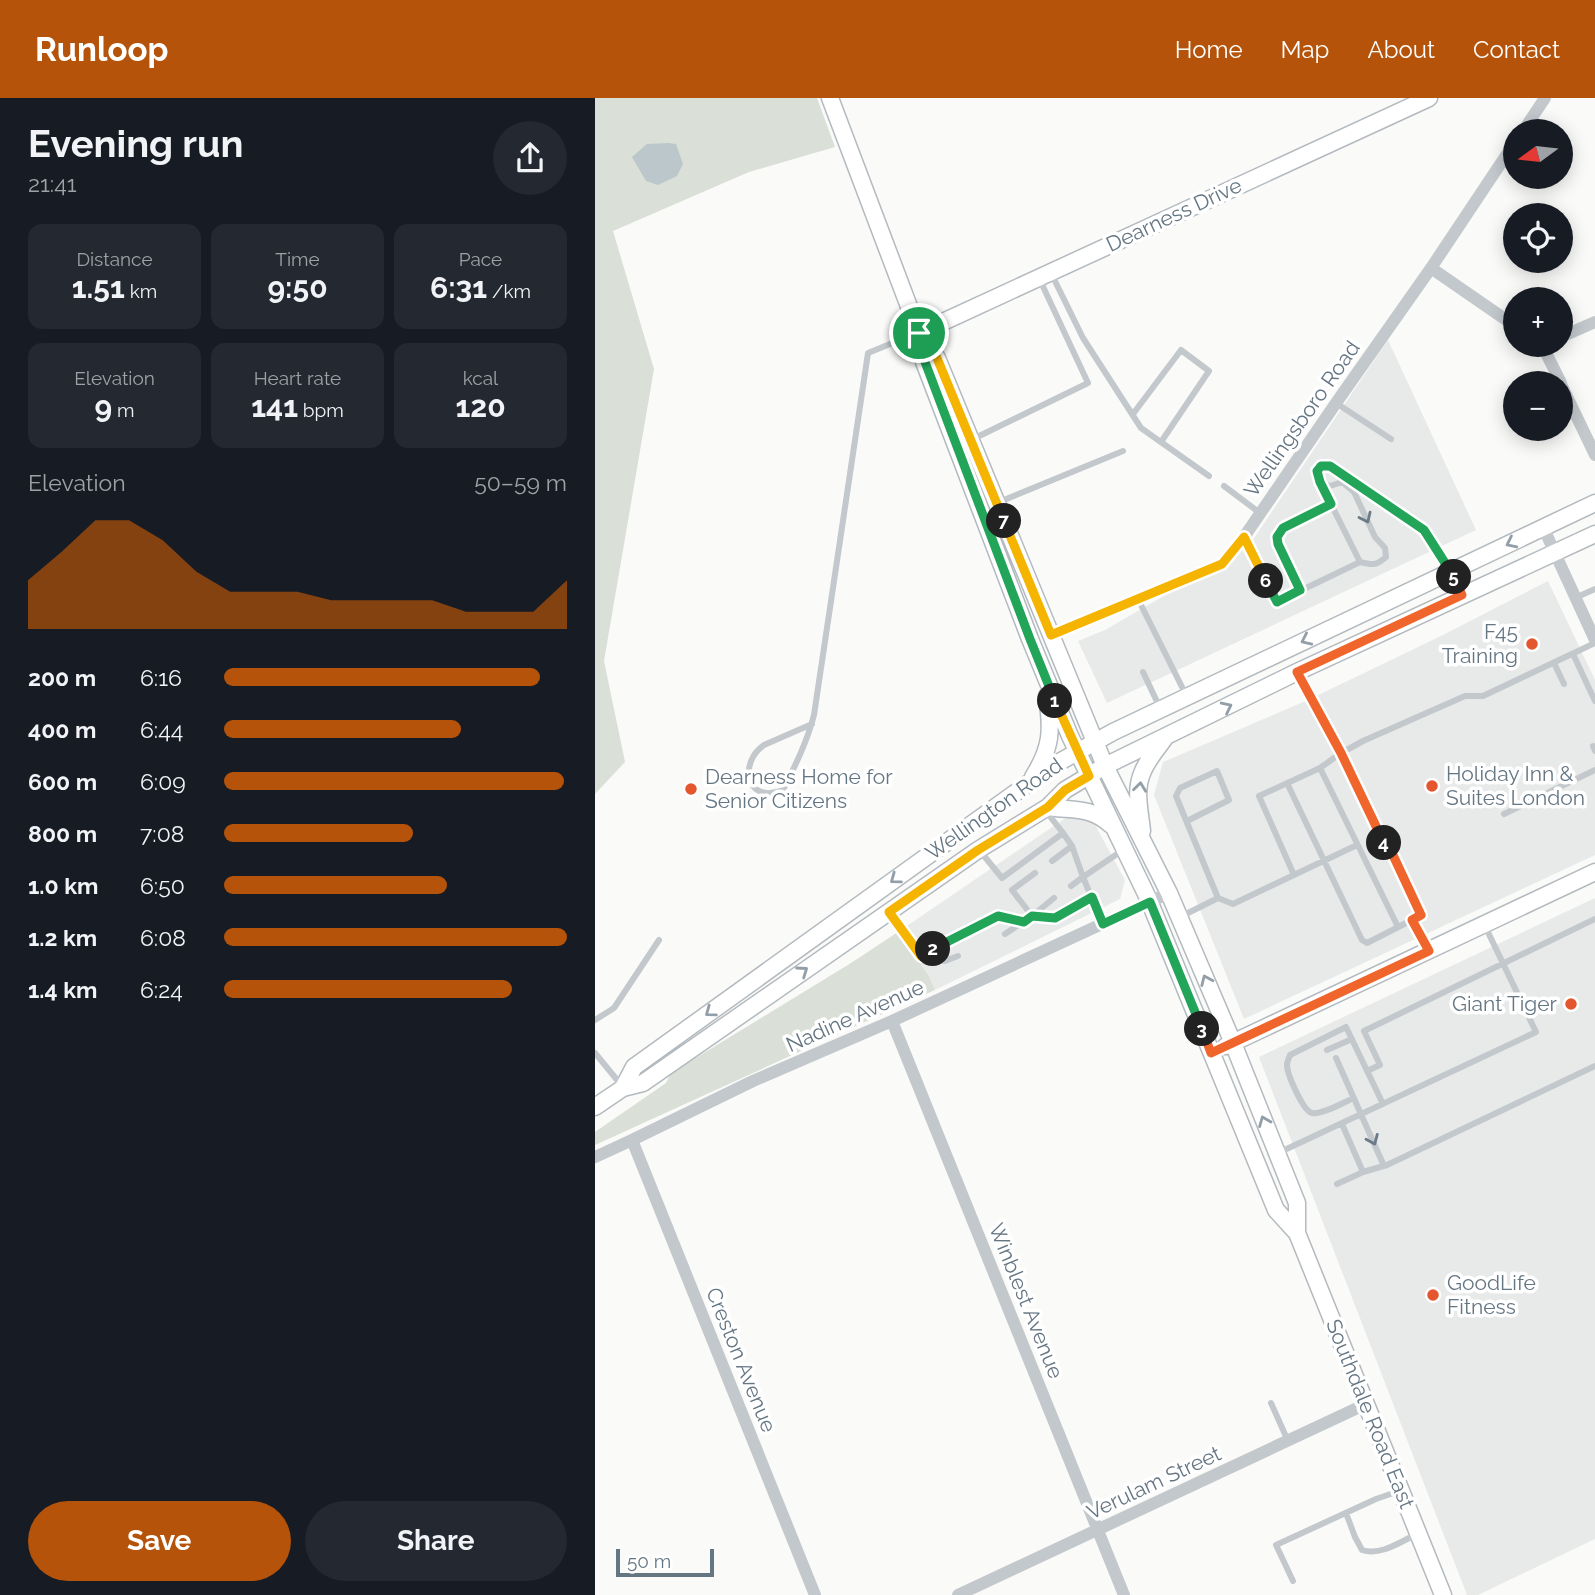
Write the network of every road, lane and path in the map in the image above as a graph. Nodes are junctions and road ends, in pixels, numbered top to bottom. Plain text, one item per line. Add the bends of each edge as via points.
1 (830, 98) edge
2 (1429, 98) edge
3 (1545, 98) edge
4 (1531, 119) edge
5 (1503, 160) edge
6 (1431, 268) junction
7 (1045, 274) junction
8 (1503, 318) edge
9 (1595, 322) edge
10 (1573, 332) edge
11 (919, 333) junction
12 (1336, 403) junction
13 (1573, 408) edge
14 (1133, 414) junction
15 (1391, 439) dead end
16 (971, 440) junction
17 (1161, 442) junction
18 (1123, 451) dead end
19 (1595, 455) edge
20 (1209, 476) dead end
21 (1320, 482) junction
22 (1224, 486) dead end
23 (997, 502) junction
24 (1595, 503) edge
25 (1331, 504) junction
26 (1260, 513) junction
27 (1543, 527) junction
28 (1595, 534) edge
29 (1244, 537) junction
30 (1554, 553) junction
31 (1360, 562) junction
32 (1451, 572) junction
33 (1595, 589) edge
34 (1300, 590) junction
35 (1462, 595) junction
36 (1575, 598) junction
37 (1138, 599) junction
38 (1051, 635) junction
39 (1595, 642) edge
40 (1573, 654) junction
41 (1554, 663) junction
42 (1143, 672) dead end
43 (1297, 672) junction
44 (1046, 677) junction
45 (1563, 684) dead end
46 (1187, 696) junction
47 (1595, 701) edge
48 (1161, 709) junction
49 (812, 724) junction
50 (1166, 736) junction
51 (1095, 743) junction
52 (1078, 752) junction
53 (1341, 753) junction
54 (1105, 765) junction
55 (1320, 768) junction
56 (1595, 770) edge
57 (1089, 776) junction
58 (1030, 782) junction
59 (1287, 783) junction
60 (1046, 808) junction
61 (1504, 814) dead end
62 (1187, 821) junction
63 (1114, 828) junction
64 (1063, 833) junction
65 (1145, 844) junction
66 (1357, 845) junction
67 (1072, 846) junction
68 (1124, 849) junction
69 (978, 850) junction
70 (1324, 860) junction
71 (1052, 861) dead end
72 (1035, 873) dead end
73 (1595, 873) edge
74 (1294, 875) junction
75 (1083, 877) junction
76 (1002, 878) junction
77 (1071, 886) dead end
78 (1012, 890) junction
79 (1169, 893) junction
80 (1092, 897) junction
81 (1054, 898) dead end
82 (1218, 898) junction
83 (1150, 902) junction
84 (889, 912) junction
85 (1032, 916) junction
86 (1179, 918) junction
87 (1595, 919) edge
88 (1412, 920) junction
89 (1024, 922) junction
90 (1103, 924) junction
91 (1485, 925) junction
92 (1398, 927) junction
93 (1005, 934) dead end
94 (659, 940) dead end
95 (1429, 951) junction
96 (921, 956) junction
97 (958, 956) dead end
98 (1503, 963) junction
99 (595, 1020) edge
100 (892, 1021) junction
101 (1352, 1039) junction
102 (1233, 1043) junction
103 (1327, 1050) dead end
104 (595, 1053) edge
105 (1211, 1053) junction
106 (1336, 1058) dead end
107 (1595, 1066) edge
108 (1367, 1072) junction
109 (623, 1088) junction
110 (1354, 1098) junction
111 (1383, 1104) junction
112 (595, 1107) edge
113 (1362, 1114) junction
114 (1342, 1124) junction
115 (632, 1140) junction
116 (1277, 1154) junction
117 (595, 1157) edge
118 (1384, 1166) junction
119 (1363, 1172) junction
120 (1337, 1184) dead end
121 (1297, 1233) junction
122 (1271, 1403) dead end
123 (1366, 1405) junction
124 (1288, 1441) junction
125 (1401, 1491) junction
126 (1346, 1513) junction
127 (1097, 1530) junction
128 (1418, 1534) junction
129 (1293, 1581) dead end
130 (815, 1595) edge
131 (958, 1595) edge
132 (1123, 1595) edge
133 (1443, 1595) edge

1 - 11 main road, Southdale Road East
2 - 7 main road, Dearness Drive
3 - 4 street
5 - 6 street, Wellingsboro Road
6 - 8 street
6 - 12 street, Wellingsboro Road
7 - 11 main road, Dearness Drive
7 - 14 lane
7 - 16 lane via 1088,383
9 - 10 street
11 - 16 main road, Southdale Road East via 937,358
11 - 44 main road, Southdale Road East via 925,362
11 - 49 lane via 868,353
12 - 15 lane
12 - 26 street, Wellingsboro Road
13 - 19 street
14 - 17 lane via 1142,428
14 - 17 lane via 1181,350 1209,371
16 - 23 main road, Southdale Road East
17 - 20 lane
18 - 23 lane
21 - 25 lane
21 -> 31 lane via 1331,486 1342,482 1354,492 1385,548 1386,557 1379,564
21 - 32 lane via 1317,471 1330,466 1424,530
22 - 26 lane
23 - 38 main road, Southdale Road East
24 - 27 main road, Wellington Road
25 - 31 lane
25 - 34 lane via 1283,528 1277,537
26 - 29 street, Wellingsboro Road
27 - 30 street
27 -> 32 main road, Wellington Road
28 - 30 main road, Wellington Road
29 - 34 lane via 1277,602
29 - 37 street, Wellingsboro Road via 1222,564
30 - 35 main road, Wellington Road
30 - 36 street
31 - 34 lane
32 - 35 main road
32 -> 46 main road, Wellington Road
33 - 36 lane
35 - 43 main road, Wellington Road
36 - 39 street
37 - 38 street, Wellingsboro Road
37 - 46 lane
38 - 51 main road, Southdale Road East
39 - 40 lane
40 - 41 lane
40 - 47 lane
41 - 45 lane
41 - 53 lane via 1483,696 1452,701
42 - 48 lane
50 -> 43 main road, Wellington Road
43 - 53 lane
44 - 52 main road, Southdale Road East
44 - 58 main road via 1050,739
46 - 48 main road, Wellington Road
48 - 51 main road, Wellington Road
49 - 49 lane via 783,790 756,790 749,769 759,748
50 - 54 main road, Wellington Road
65 -> 50 main road via 1137,790 1143,770
51 - 52 main road, Wellington Road
51 - 54 main road, Southdale Road East
52 - 57 main road, Southdale Road East
52 - 58 main road, Wellington Road
53 - 55 lane
53 - 88 lane via 1421,915
54 - 57 main road, Wellington Road
54 - 65 main road, Southdale Road East
55 - 59 lane
55 - 66 lane
56 - 61 lane
57 - 60 main road, Wellington Road
57 - 63 main road, Southdale Road East
58 -> 109 main road, Wellington Road via 634,1067
59 - 70 lane
59 - 74 lane via 1258,796
60 - 63 main road via 1095,813
60 - 64 lane
60 - 69 main road, Wellington Road
62 - 62 lane via 1176,796 1180,788 1217,771 1229,800
62 - 82 lane
63 - 68 main road, Southdale Road East
64 - 67 lane
64 - 76 lane
65 - 79 main road, Southdale Road East
66 - 70 lane
66 - 92 lane
67 - 71 lane
67 - 75 lane
68 - 75 lane
68 - 83 main road, Southdale Road East
69 - 76 lane
69 - 84 main road, Wellington Road
70 - 74 lane
70 - 92 lane via 1361,940 1367,943
72 - 78 lane
73 - 91 main road
74 - 82 lane via 1233,904
75 - 77 lane
75 - 80 lane
76 - 78 lane
78 - 85 lane
79 - 83 street, Nadine Avenue
79 - 86 main road, Southdale Road East
80 - 85 lane via 1055,918
80 - 90 lane
81 - 85 lane
82 - 86 lane
83 - 90 street, Nadine Avenue
83 - 105 main road, Southdale Road East
84 - 96 lane
109 -> 84 main road, Wellington Road via 643,1083
85 - 89 lane
102 -> 86 main road, Southdale Road East
87 - 98 lane
88 - 92 lane
88 - 95 lane
89 - 93 lane
89 - 96 lane via 998,916
90 - 100 street, Nadine Avenue
91 - 95 main road
91 - 98 lane
94 - 99 lane via 614,1008
95 - 102 main road
96 - 97 lane via 945,961
98 - 108 lane via 1364,1031 1380,1065
98 - 111 lane via 1536,1032
100 - 115 street, Nadine Avenue
100 - 127 street, Winblest Avenue
101 - 103 lane
101 - 108 lane
101 - 110 lane via 1346,1027 1290,1055 1286,1064 1308,1111 1326,1111
102 - 105 main road
116 -> 102 main road, Southdale Road East
104 - 109 lane
105 - 121 main road, Southdale Road East via 1276,1210
106 - 110 lane
107 - 118 lane
108 - 111 lane
109 - 112 main road, Wellington Road
110 - 113 lane
111 - 113 lane
113 - 114 lane
113 -> 118 lane
114 - 116 lane
114 - 119 lane
115 - 117 street, Nadine Avenue
115 - 130 street, Creston Avenue
116 - 121 main road, Southdale Road East via 1297,1203
118 - 119 lane
119 - 120 lane
121 - 123 main road, Southdale Road East
122 - 124 lane
123 - 124 street, Verulam Street
123 - 125 main road, Southdale Road East
124 - 127 street, Verulam Street
125 - 126 lane
125 - 128 main road, Southdale Road East
126 - 128 lane via 1362,1550 1370,1553
126 - 129 lane via 1276,1545
127 - 131 street, Verulam Street
127 - 132 street, Winblest Avenue
128 - 133 main road, Southdale Road East

